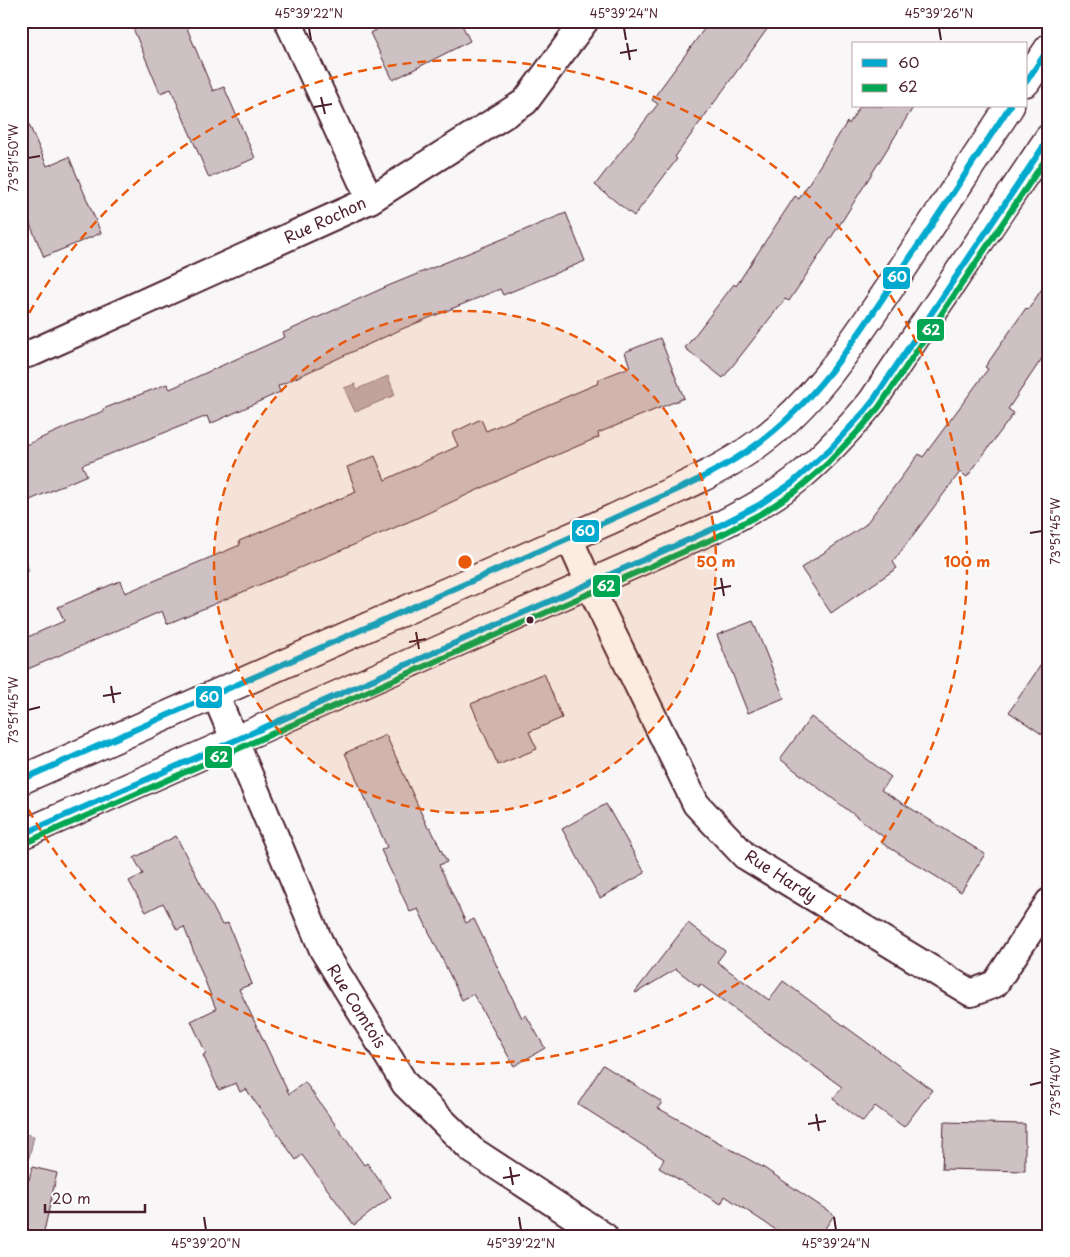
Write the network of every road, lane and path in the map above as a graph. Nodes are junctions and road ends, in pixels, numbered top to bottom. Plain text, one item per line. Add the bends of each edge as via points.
1 (288, 21) edge
2 (584, 21) edge
3 (1049, 48) edge
4 (1028, 79) edge
5 (1009, 108) edge
6 (1049, 138) edge
7 (370, 200) junction
8 (21, 356) edge
9 (569, 538) junction
10 (589, 584) junction
11 (215, 694) junction
12 (235, 741) junction
13 (21, 780) edge
14 (21, 835) edge
15 (1049, 902) edge
16 (604, 1236) edge

1 - 7 street
2 - 7 street, Rue Rochon via 524,102
3 - 4 street
5 - 9 street via 845,353 799,408 761,442 725,466
6 - 10 street via 888,379 839,440 801,476 739,516
7 - 8 street, Rue Rochon
9 - 10 street, Rue Hardy
9 - 11 street
10 - 12 street
10 - 15 street, Rue Hardy via 696,804 745,856 971,993 995,984
11 - 12 street, Rue Comtois
11 - 13 street
12 - 14 street
12 - 16 street, Rue Comtois via 323,950 406,1084 472,1150

